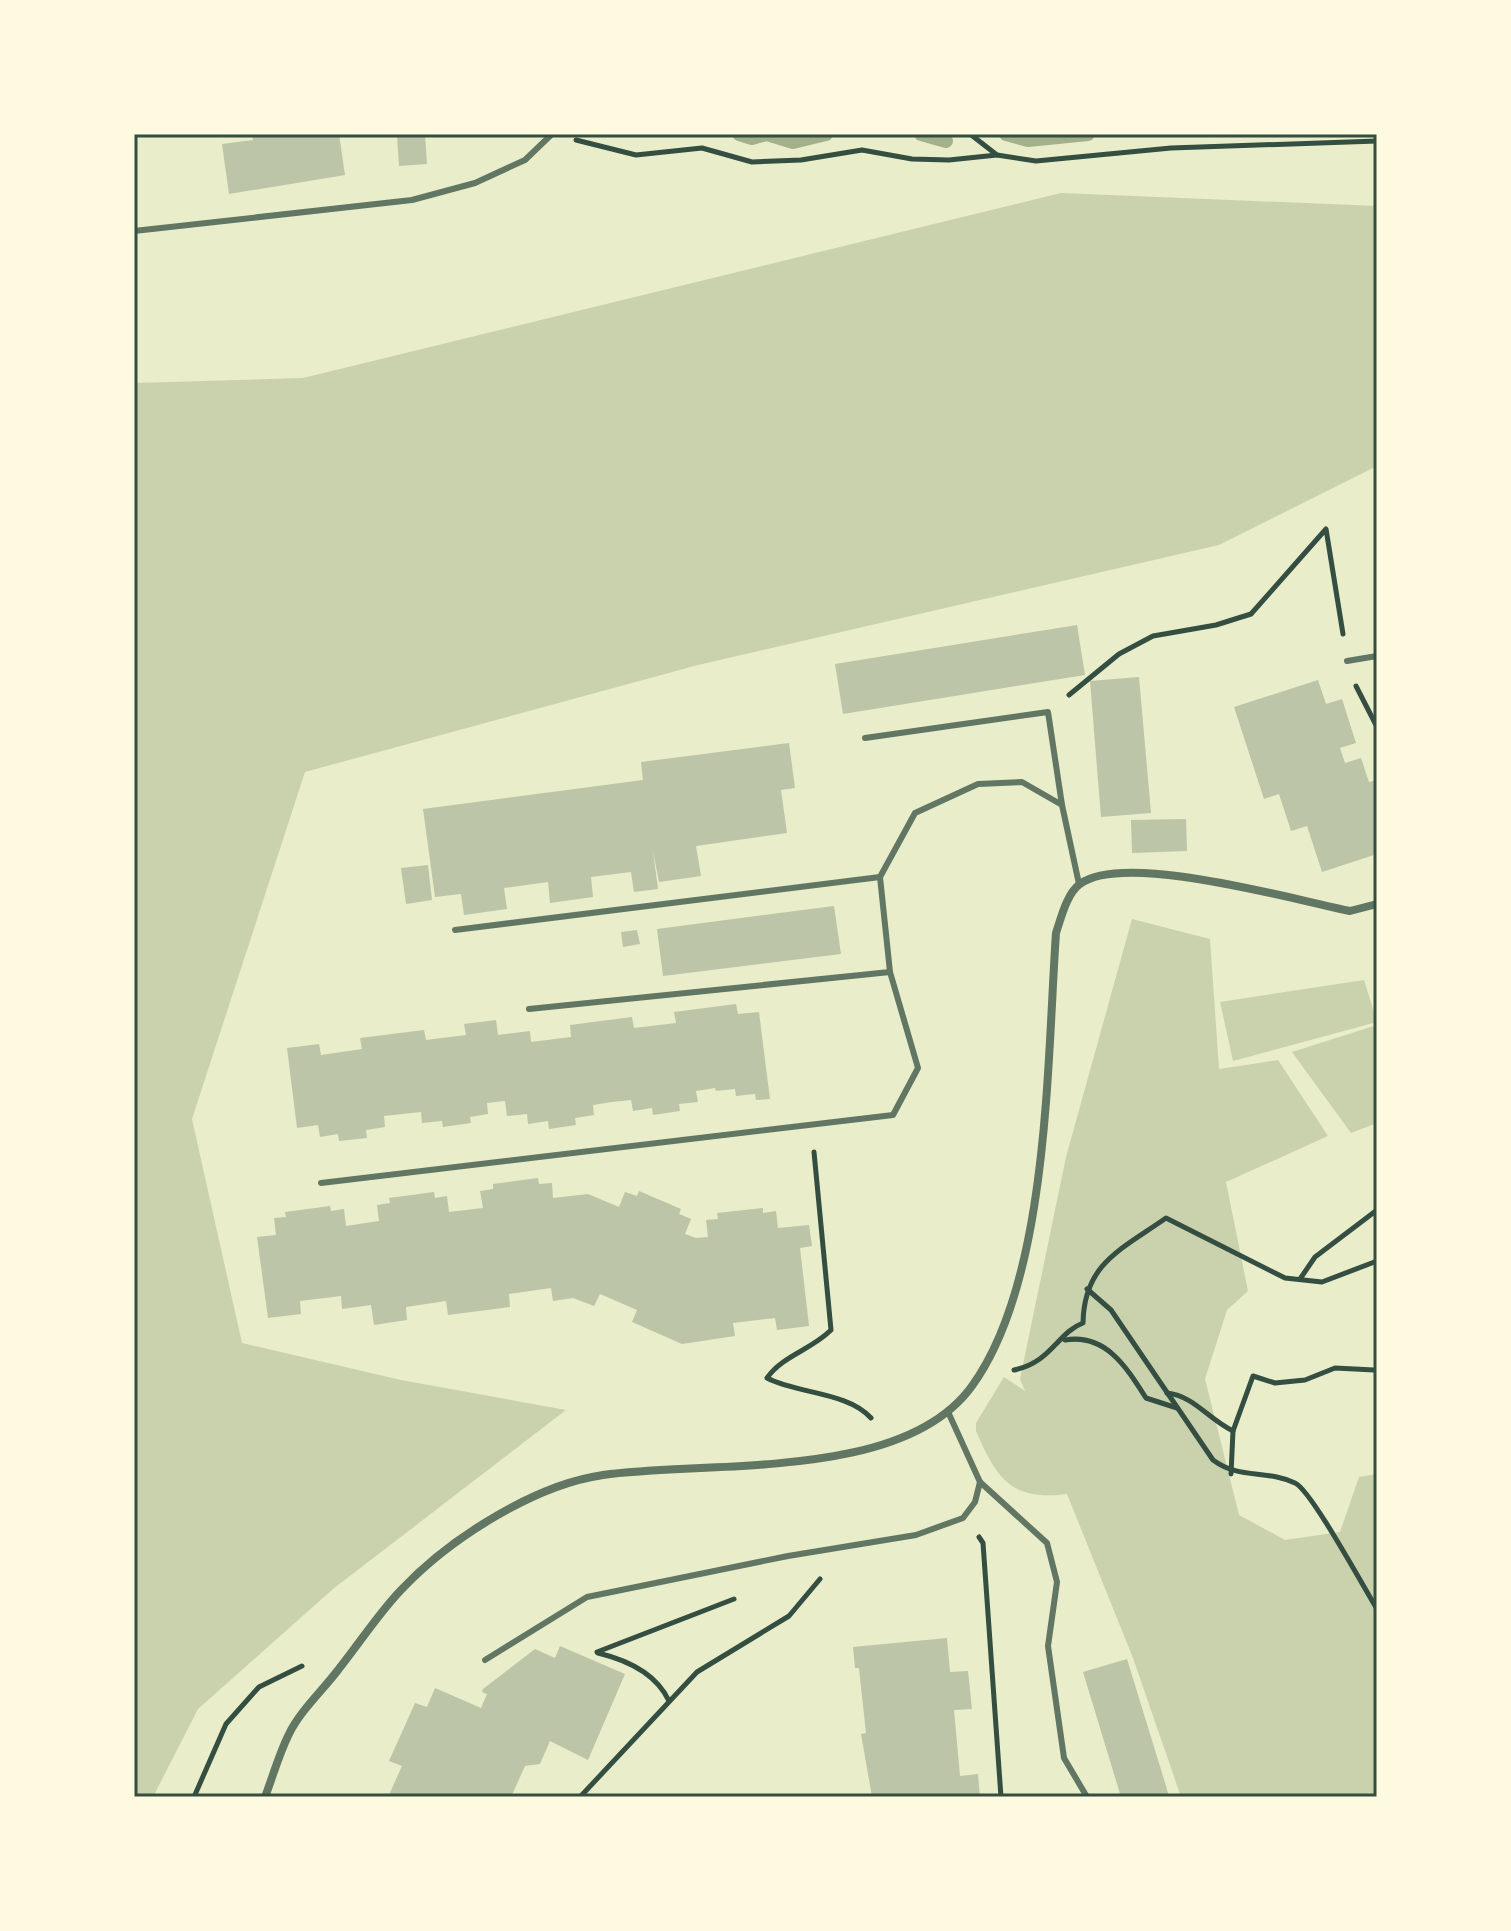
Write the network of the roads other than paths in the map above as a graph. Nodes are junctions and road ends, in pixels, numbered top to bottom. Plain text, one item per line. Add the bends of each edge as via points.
1 (552, 134) edge
2 (134, 231) edge
3 (1377, 656) edge
4 (1347, 661) road end
5 (865, 738) dead end
6 (1062, 805) junction
7 (880, 877) junction
8 (1079, 884) junction
9 (1377, 904) edge
10 (455, 930) dead end
11 (890, 972) junction
12 (529, 1009) dead end
13 (321, 1183) dead end
14 (949, 1414) junction
15 (980, 1482) junction
16 (485, 1660) dead end
17 (265, 1797) edge
18 (1087, 1797) edge

1 - 2 lane via 525,160 475,183 412,200
3 - 4 lane
5 - 6 lane via 1048,712
6 - 7 lane via 1022,782 978,784 915,813
6 - 8 lane
7 - 10 lane
7 - 11 lane
8 - 9 street via 1106,873 1169,873 1350,911
8 - 14 street via 1056,933 1041,1152 1016,1290 989,1360
11 - 12 lane
11 - 13 lane via 918,1068 893,1115
14 - 15 lane
14 - 17 street via 894,1443 829,1457 601,1476 525,1500 461,1538 401,1590 290,1732
15 - 16 lane via 975,1502 963,1518 916,1535 587,1597
15 - 18 lane via 1047,1543 1057,1582 1048,1646 1064,1758

